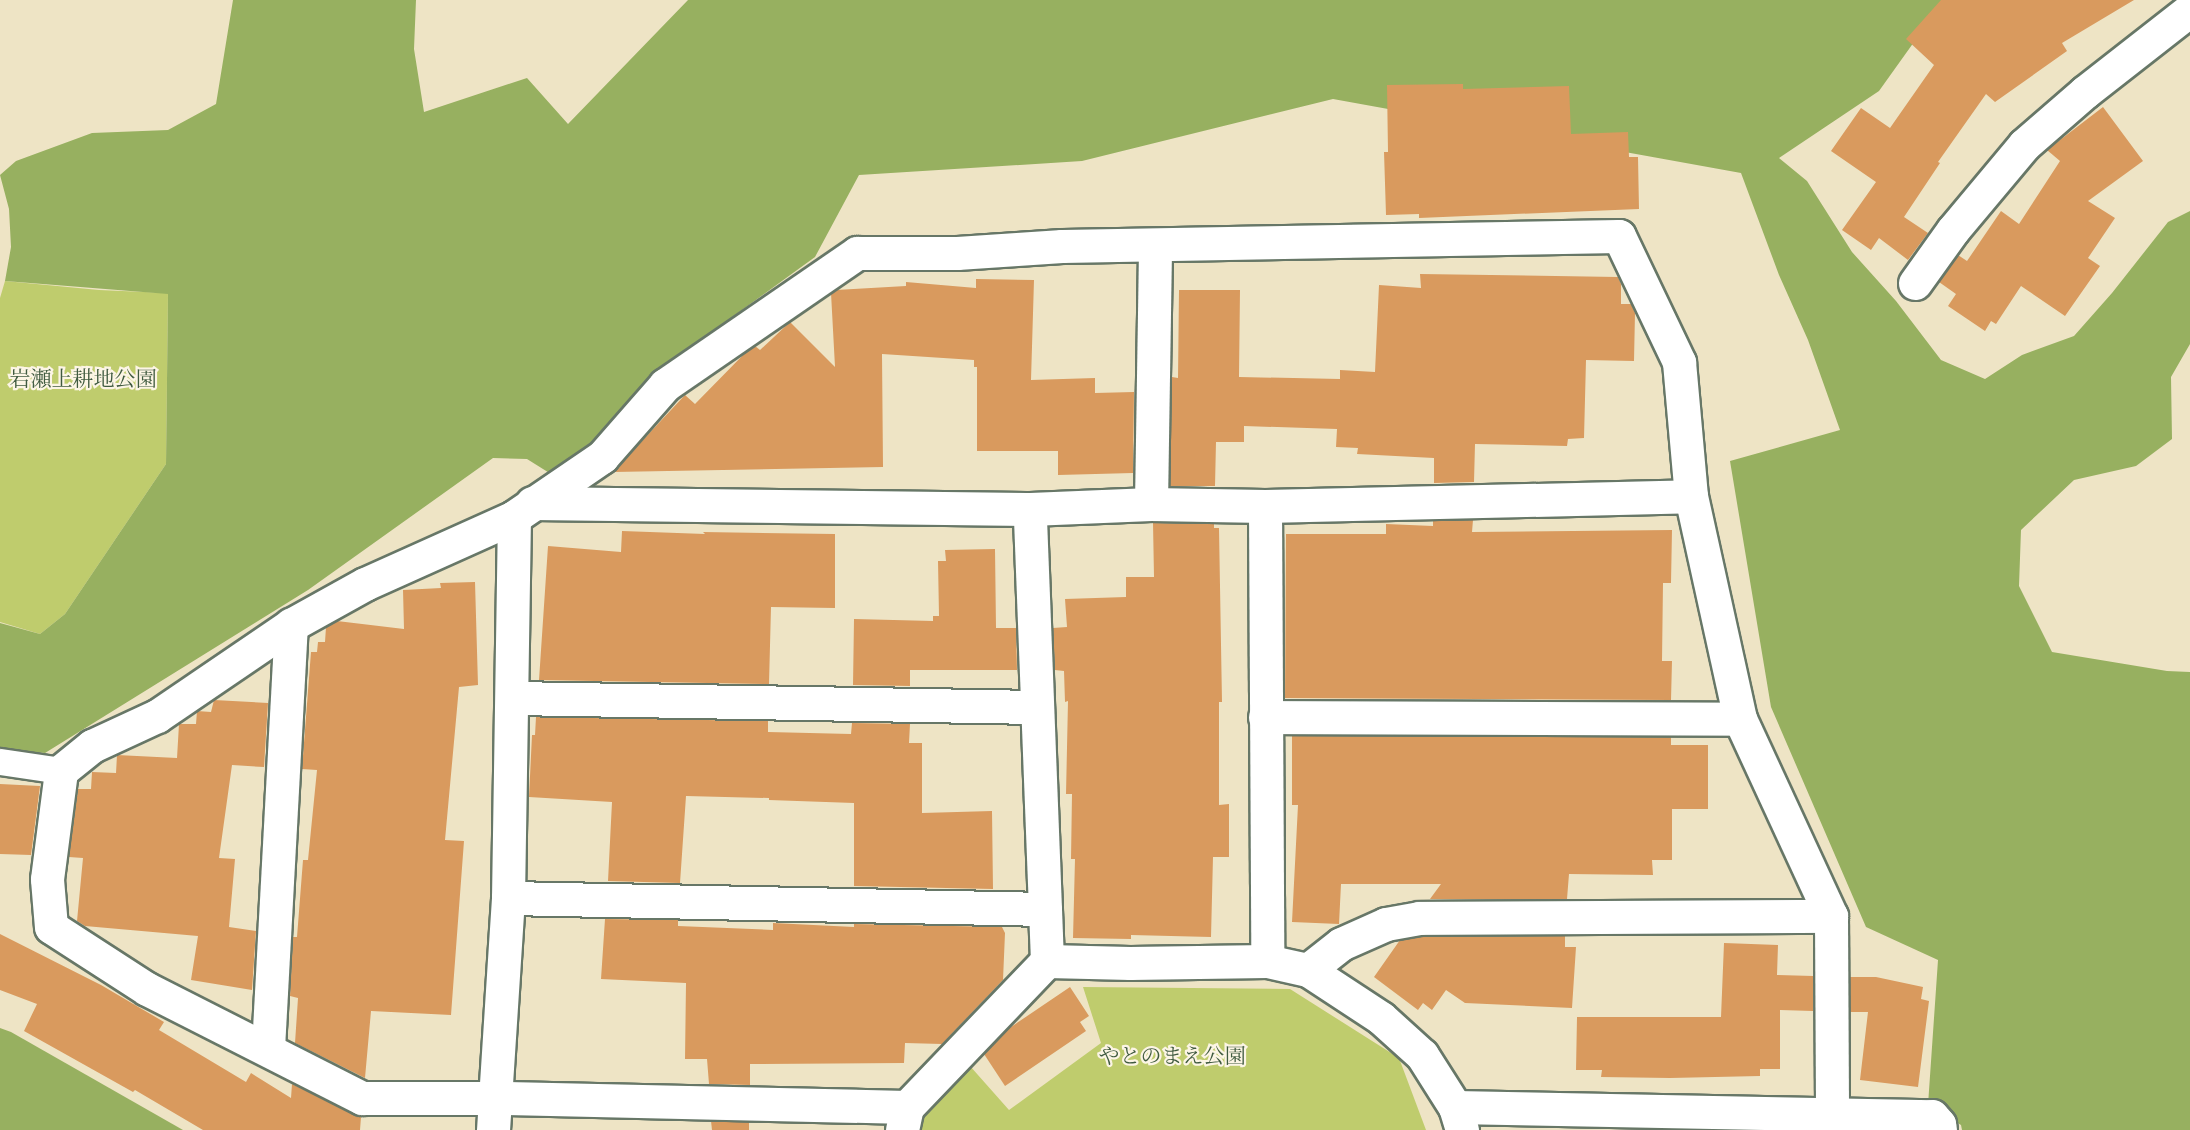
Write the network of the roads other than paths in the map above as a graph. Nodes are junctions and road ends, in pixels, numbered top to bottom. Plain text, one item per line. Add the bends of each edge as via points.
1 (2190, 10) edge
2 (1155, 245) junction
3 (1915, 283) dead end
4 (1691, 496) junction
5 (1151, 504) junction
6 (1265, 506) junction
7 (1030, 509) junction
8 (523, 510) junction
9 (291, 625) junction
10 (512, 698) junction
11 (1037, 707) junction
12 (1265, 717) junction
13 (1740, 719) junction
14 (0, 762) edge
15 (61, 771) junction
16 (508, 898) junction
17 (1045, 909) junction
18 (1831, 916) junction
19 (1047, 961) junction
20 (1267, 961) junction
21 (1308, 970) junction
22 (268, 1048) junction
23 (495, 1098) junction
24 (1832, 1113) junction
25 (904, 1118) edge
26 (1458, 1118) edge
27 (493, 1130) edge
28 (1940, 1130) edge

1 - 3 street via 2024,145 1953,230
2 - 4 street via 1619,236 1679,362
2 - 5 street
2 - 8 street via 857,253 665,385 602,457
4 - 6 street
4 - 13 street
5 - 6 street
5 - 7 street
6 - 12 street
7 - 8 street
7 - 11 street
8 - 9 street via 365,584
8 - 10 street
9 - 15 street via 157,716 92,746
9 - 22 street
10 - 11 street
10 - 16 street
11 - 17 street
12 - 13 street
12 - 20 street
13 - 18 street
14 - 15 lane
15 - 22 street via 47,879 51,927 147,989
16 - 17 street
16 - 23 street
17 - 19 street
18 - 21 street via 1419,918 1386,924 1341,944
18 - 24 street
19 - 20 street
19 - 25 street
20 - 21 street
21 - 26 street via 1381,1018 1422,1055
22 - 23 street via 362,1098
23 - 25 street
23 - 27 street
24 - 26 street
24 - 28 street via 1932,1116

